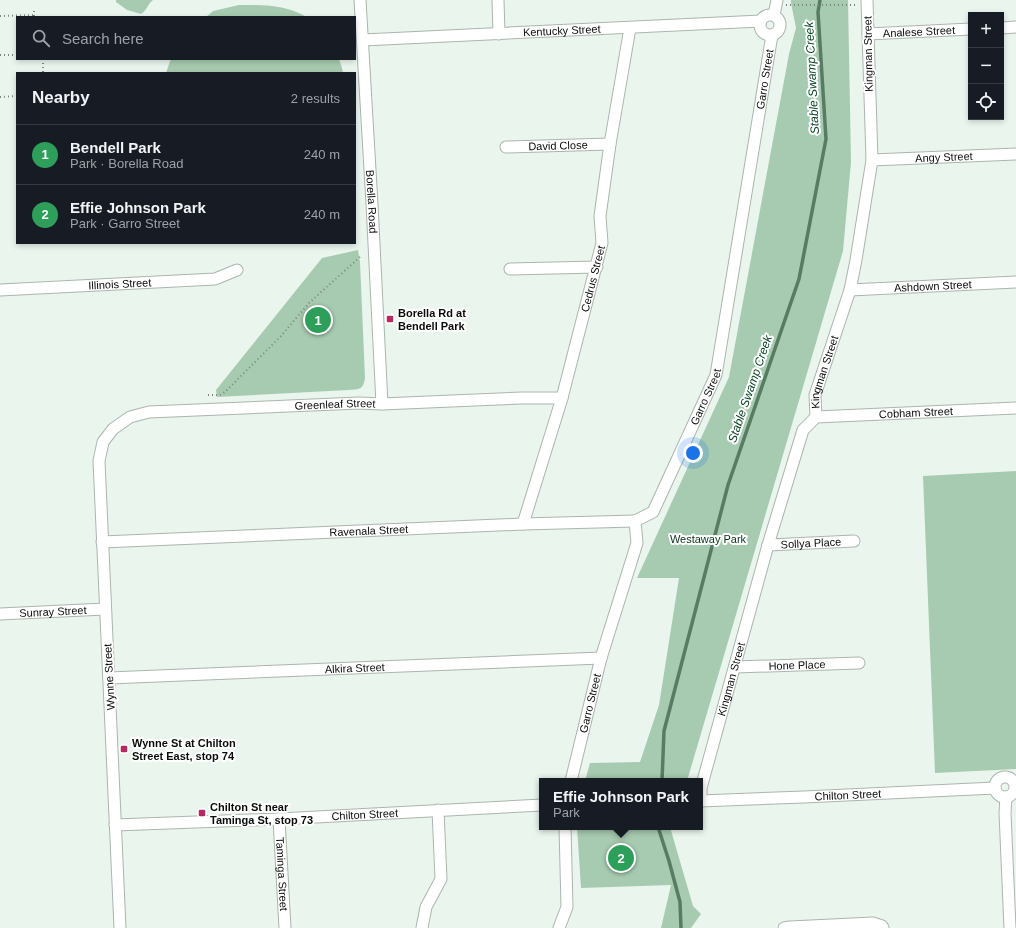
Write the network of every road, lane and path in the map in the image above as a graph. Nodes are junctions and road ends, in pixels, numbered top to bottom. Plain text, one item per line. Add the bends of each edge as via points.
1 (360, 0) edge
2 (498, 0) edge
3 (777, 0) edge
4 (867, 3) edge
5 (797, 6) dead end
6 (34, 11) dead end
7 (774, 15) junction
8 (0, 16) edge
9 (34, 16) edge
10 (760, 21) junction
11 (630, 28) junction
12 (1004, 28) edge
13 (1016, 28) edge
14 (968, 29) edge
15 (499, 34) junction
16 (868, 34) junction
17 (772, 35) junction
18 (363, 40) junction
19 (16, 54) edge
20 (0, 55) edge
21 (43, 60) edge
22 (43, 72) edge
23 (16, 96) edge
24 (0, 97) edge
25 (610, 144) junction
26 (506, 147) dead end
27 (1016, 154) edge
28 (872, 160) junction
29 (361, 256) dead end
30 (597, 267) junction
31 (510, 269) dead end
32 (237, 270) dead end
33 (1016, 282) edge
34 (0, 290) edge
35 (850, 290) junction
36 (208, 395) dead end
37 (562, 398) junction
38 (382, 404) junction
39 (1016, 408) edge
40 (816, 417) junction
41 (113, 429) joint
42 (635, 521) junction
43 (523, 524) junction
44 (854, 541) dead end
45 (102, 542) junction
46 (768, 545) junction
47 (106, 609) junction
48 (0, 614) edge
49 (601, 658) junction
50 (859, 663) dead end
51 (735, 667) junction
52 (109, 678) junction
53 (572, 778) edge
54 (703, 781) edge
55 (1016, 787) edge
56 (995, 788) junction
57 (1006, 797) junction
58 (703, 801) edge
59 (539, 805) edge
60 (438, 810) junction
61 (279, 819) junction
62 (115, 825) junction
63 (565, 830) edge
64 (120, 928) edge
65 (285, 928) edge
66 (422, 928) edge
67 (559, 928) edge
68 (784, 928) edge
69 (883, 928) edge
70 (1010, 928) edge

1 - 18 street, Borella Road
2 - 15 street
3 - 7 street
4 - 5 path
4 - 16 street, Kingman Street
6 - 9 path
7 - 10 street via 766,16
7 - 17 street via 780,26
8 - 9 path
10 - 11 street, Kentucky Street
10 - 17 street via 761,30
11 - 15 street, Kentucky Street
11 - 25 street, Cedrus Street
12 - 13 street
14 - 16 street, Analese Street
15 - 18 street, Kentucky Street
16 - 28 street, Kingman Street
17 - 42 street, Garro Street via 716,375 653,512
18 - 38 street, Borella Road
19 - 20 path
21 - 22 path
23 - 24 path
25 - 26 street, David Close
25 - 30 street, Cedrus Street via 600,216 602,243
27 - 28 street, Angy Street
28 - 35 street, Kingman Street
29 - 36 path via 309,303 281,336 225,392 220,395
30 - 31 street
30 - 37 street, Cedrus Street
32 - 34 street, Illinois Street via 215,279
33 - 35 street, Ashdown Street
35 - 40 street, Kingman Street via 815,395
37 - 38 street, Greenleaf Street
37 - 43 street, Cedrus Street
38 - 41 street, Greenleaf Street via 359,402 149,412 130,416
39 - 40 street, Cobham Street
40 - 46 street, Kingman Street via 803,430
41 - 45 street, Wynne Street via 103,442 98,461
42 - 43 street, Ravenala Street
42 - 49 street, Garro Street via 637,543
43 - 45 street, Ravenala Street
44 - 46 street, Sollya Place
45 - 47 street, Wynne Street
46 - 51 street, Kingman Street
47 - 48 street, Sunray Street
47 - 52 street, Wynne Street
49 - 52 street, Alkira Street
49 - 53 street, Garro Street
50 - 51 street, Hone Place
51 - 54 street, Kingman Street
52 - 62 street, Wynne Street
55 - 56 street via 1013,781 1002,778
55 - 57 street via 1014,793
56 - 57 street via 998,794
56 - 58 street, Chilton Street
57 - 70 street
59 - 60 street, Chilton Street
60 - 61 street, Chilton Street
60 - 66 street via 441,880 426,907
61 - 62 street, Chilton Street
61 - 65 street, Taminga Street
62 - 64 street, Wynne Street
63 - 67 street via 567,907
68 - 69 street via 873,923

